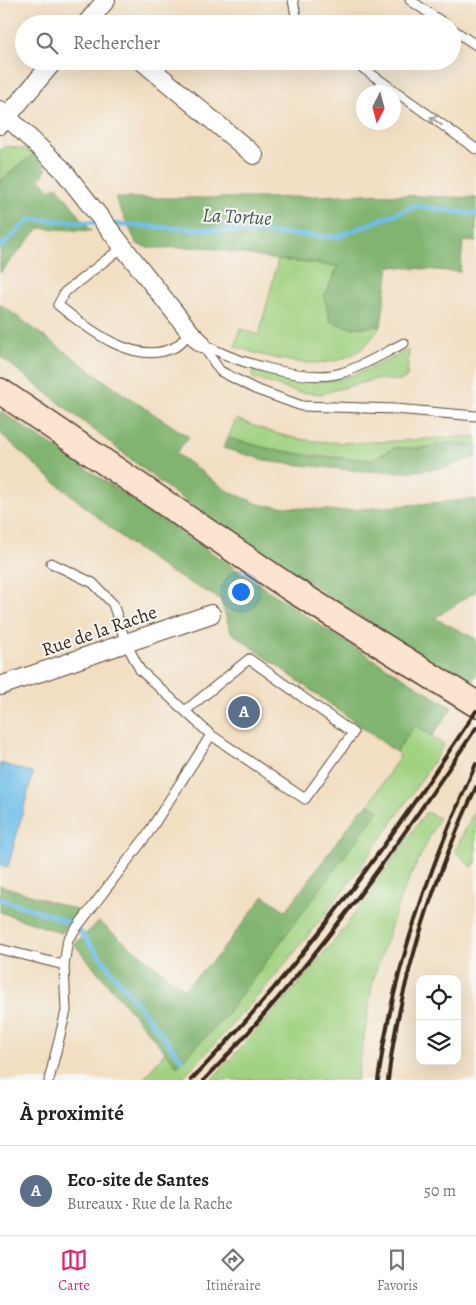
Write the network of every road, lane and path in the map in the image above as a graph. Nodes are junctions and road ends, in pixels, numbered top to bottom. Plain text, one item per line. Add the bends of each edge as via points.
1 (106, 0) edge
2 (293, 0) edge
3 (410, 0) edge
4 (96, 15) edge
5 (296, 15) edge
6 (432, 15) edge
7 (461, 35) edge
8 (476, 45) edge
9 (46, 70) edge
10 (153, 70) edge
11 (366, 70) edge
12 (2, 117) edge
13 (476, 149) edge
14 (254, 155) dead end
15 (120, 241) junction
16 (196, 337) junction
17 (404, 343) dead end
18 (0, 372) edge
19 (0, 391) edge
20 (476, 416) edge
21 (125, 474) junction
22 (51, 563) dead end
23 (211, 614) dead end
24 (126, 643) junction
25 (0, 686) edge
26 (476, 704) edge
27 (185, 711) junction
28 (211, 735) junction
29 (0, 949) edge
30 (64, 965) junction
31 (49, 1080) edge

1 - 4 street
2 - 5 lane
3 - 6 lane
7 - 8 lane
9 - 12 street
10 - 14 street
13 -> 11 lane
12 - 15 street via 62,169
15 - 16 street
15 - 16 lane via 65,292 58,305 96,335 144,353 174,348
16 - 17 lane via 216,352 303,374 322,375 360,366
16 - 20 lane via 220,371 255,389 302,406
18 - 21 main road
19 - 21 main road
21 - 26 main road via 290,588
22 - 24 lane via 93,583 113,604
23 - 24 street, Rue de la Rache
24 - 25 street, Rue de la Rache
24 - 27 lane via 140,670
27 - 28 lane
27 - 28 lane via 249,659 353,734 305,799
28 - 30 lane via 147,835 68,939
29 - 30 lane
30 - 31 lane via 66,1011

